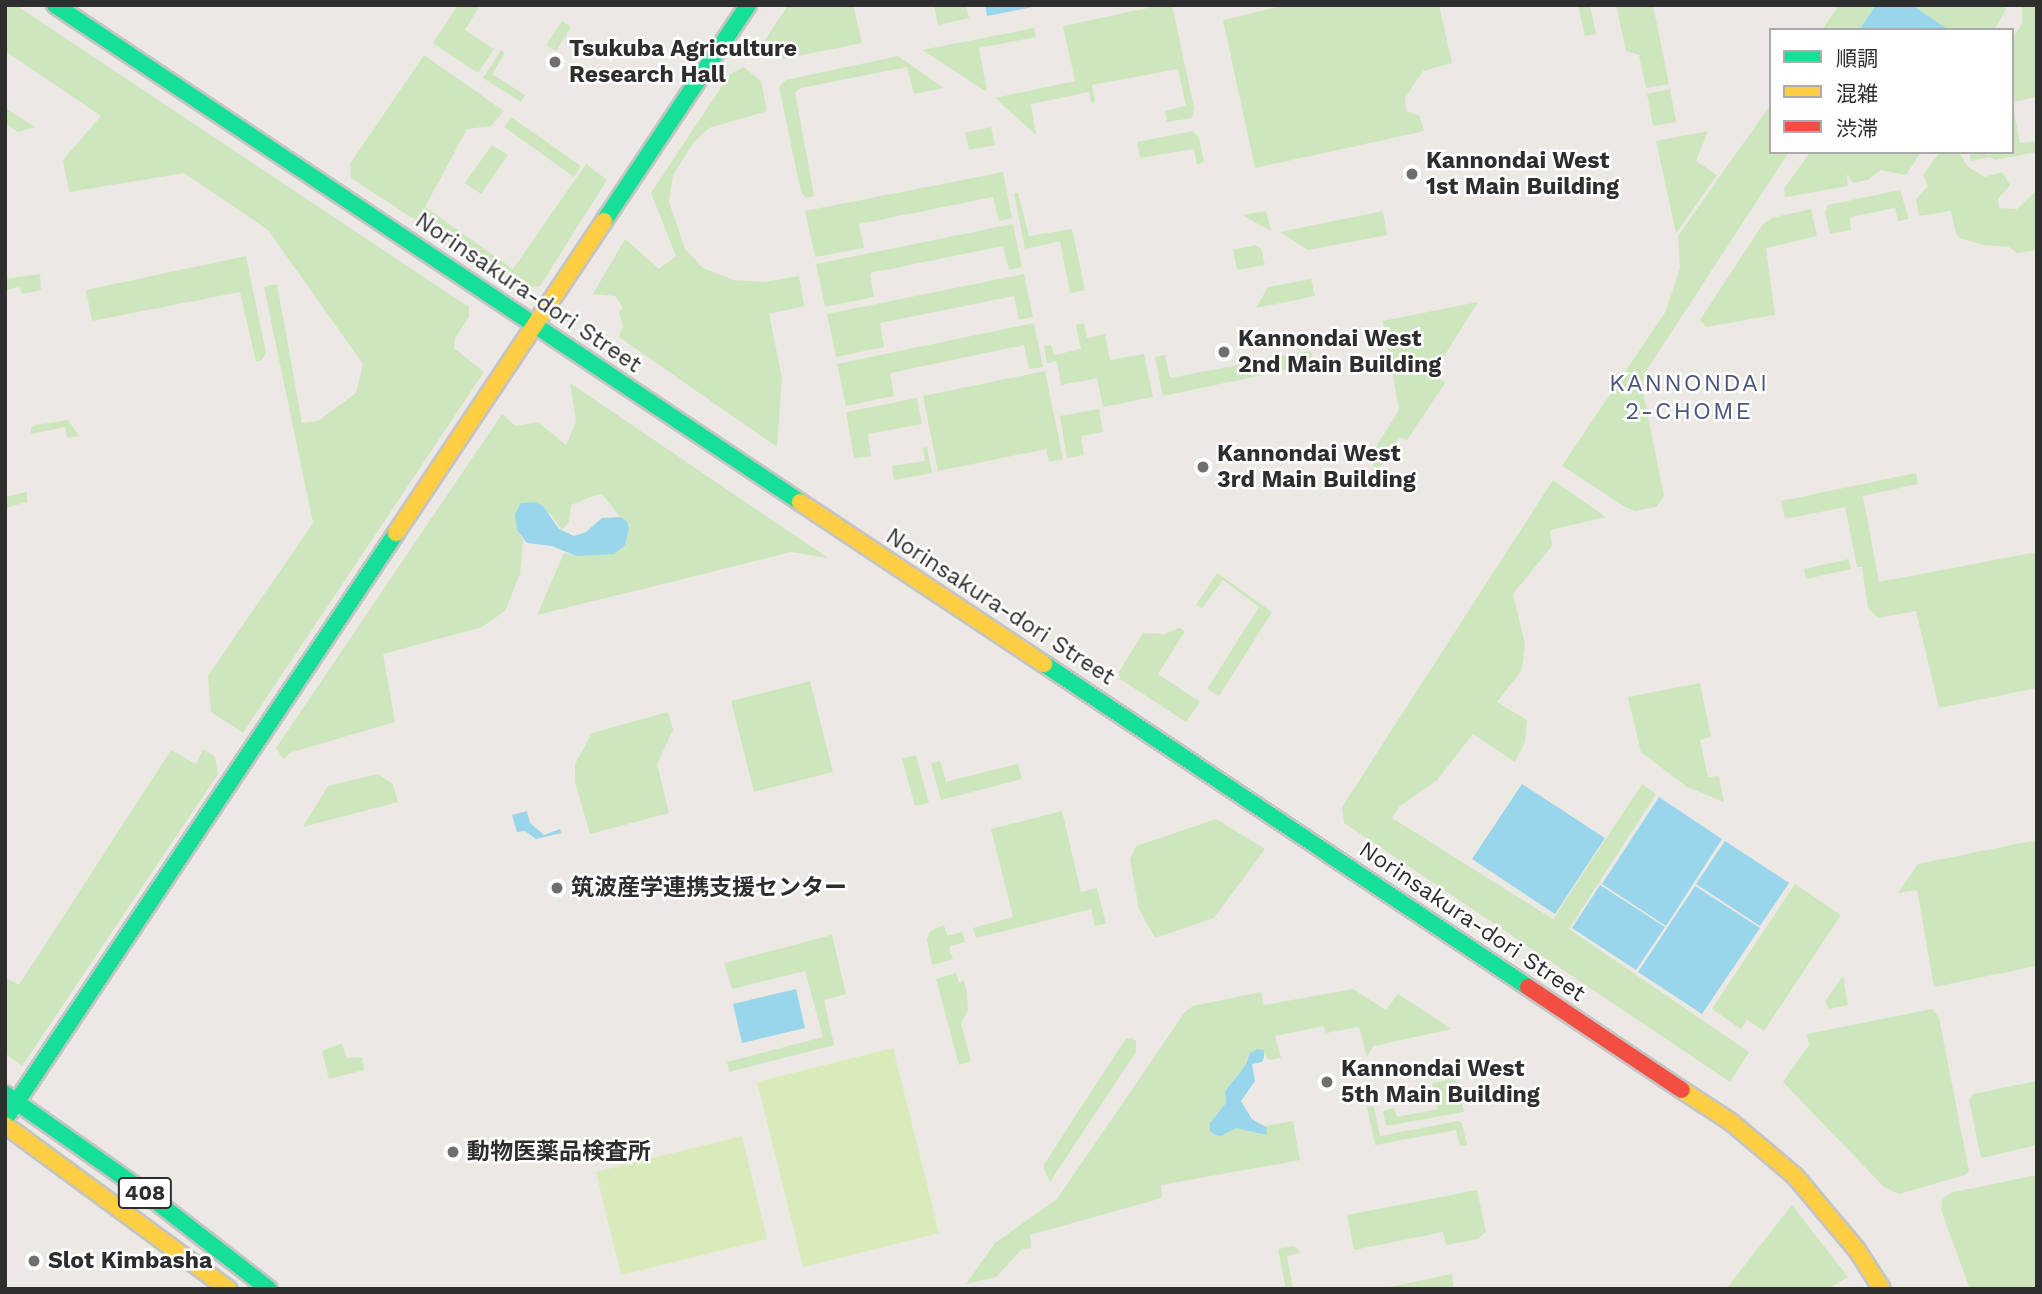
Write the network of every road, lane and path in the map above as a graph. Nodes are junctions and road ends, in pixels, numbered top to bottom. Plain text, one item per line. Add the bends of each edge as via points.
1 (55, 5) edge
2 (748, 5) edge
3 (535, 325) junction
4 (11, 1098) edge
5 (5, 1120) edge
6 (5, 1125) edge
7 (228, 1289) edge
8 (269, 1289) edge
9 (1882, 1289) edge

1 - 3 main road, Norinsakura-dori Street
2 - 3 main road
3 - 4 main road
3 - 9 main road, Norinsakura-dori Street via 1731,1122 1803,1186 1857,1250
4 - 5 main road
4 - 8 main road, 408 via 184,1221
6 - 7 main road, 408

